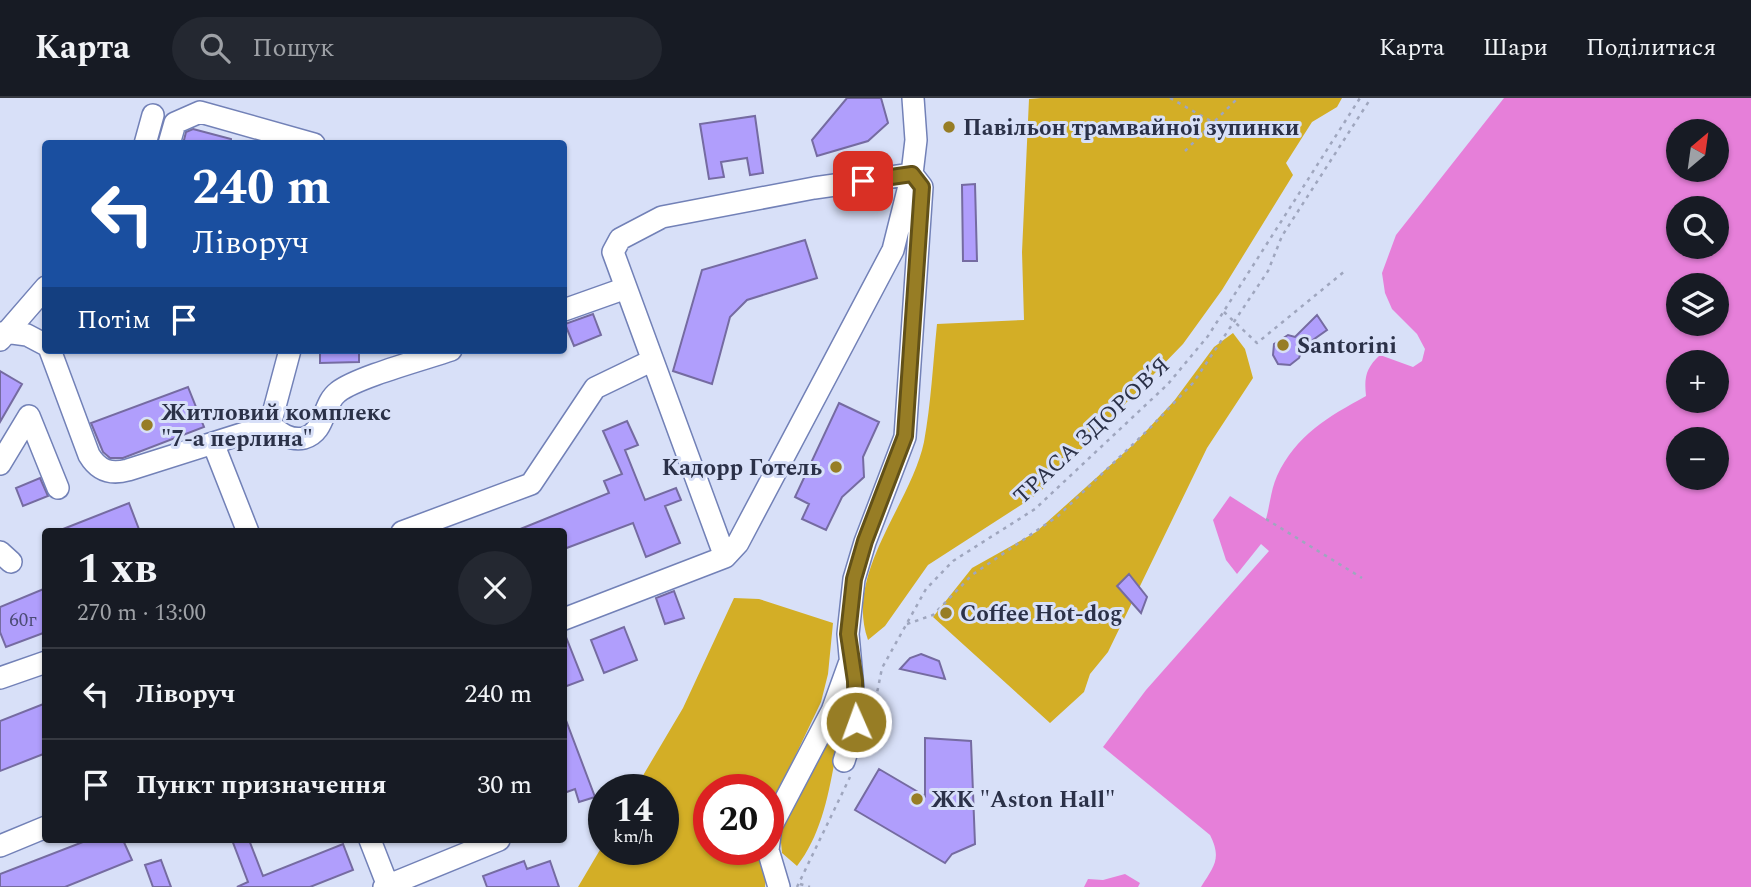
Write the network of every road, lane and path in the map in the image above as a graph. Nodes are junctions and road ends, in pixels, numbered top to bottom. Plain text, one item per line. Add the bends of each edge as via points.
1 (913, 98) edge
2 (1170, 98) edge
3 (1238, 98) edge
4 (1360, 98) edge
5 (1371, 98) edge
6 (153, 115) dead end
7 (1216, 124) junction
8 (146, 140) edge
9 (170, 140) edge
10 (300, 140) edge
11 (1185, 151) dead end
12 (912, 174) junction
13 (1345, 271) dead end
14 (626, 288) junction
15 (42, 292) edge
16 (567, 309) edge
17 (1224, 312) junction
18 (1235, 322) junction
19 (3, 336) edge
20 (42, 341) edge
21 (50, 354) edge
22 (289, 354) edge
23 (440, 354) edge
24 (651, 360) junction
25 (270, 425) junction
26 (213, 443) junction
27 (0, 464) edge
28 (58, 488) dead end
29 (1266, 520) dead end
30 (246, 528) edge
31 (413, 528) edge
32 (725, 557) junction
33 (1363, 578) dead end
34 (567, 618) edge
35 (904, 624) junction
36 (851, 659) junction
37 (42, 663) edge
38 (0, 678) edge
39 (873, 711) dead end
40 (848, 768) joint
41 (42, 829) edge
42 (371, 843) edge
43 (492, 843) edge
44 (0, 846) edge
45 (386, 886) edge
46 (792, 886) edge
47 (810, 887) edge

1 - 12 street via 916,139
2 - 7 path
3 - 7 path
4 - 17 path, ТРАСА ЗДОРОВ’Я
5 - 18 path via 1282,236 1268,271
6 - 8 street
7 - 11 path
9 - 10 street via 174,123 200,112
12 - 14 street via 662,218 620,239 613,252
12 - 32 street via 893,250 738,543
12 - 36 street via 922,187 905,436 854,579 848,634
13 - 18 path via 1257,343
14 - 16 street
14 - 24 street
15 - 19 street
17 - 18 path
17 - 35 path, ТРАСА ЗДОРОВ’Я via 1168,384 1126,427 1035,509 953,561 926,589
18 - 35 path via 1193,383 1058,516 972,575 933,615
19 - 20 street via 27,335
21 - 26 street via 89,455 101,469 119,473
22 - 25 street
23 - 25 street via 343,388 328,402 320,426 303,438 292,439
24 - 31 street via 595,388 531,484
24 - 32 street
25 - 26 street
26 - 30 street
27 - 28 street via 29,416
29 - 33 path
32 - 34 street
35 - 39 path, ТРАСА ЗДОРОВ’Я via 882,667
36 - 40 street via 856,722
36 - 46 street via 832,711 771,827 768,850
37 - 38 street
40 - 46 path
41 - 44 street
42 - 45 street
43 - 45 street
46 - 47 path

